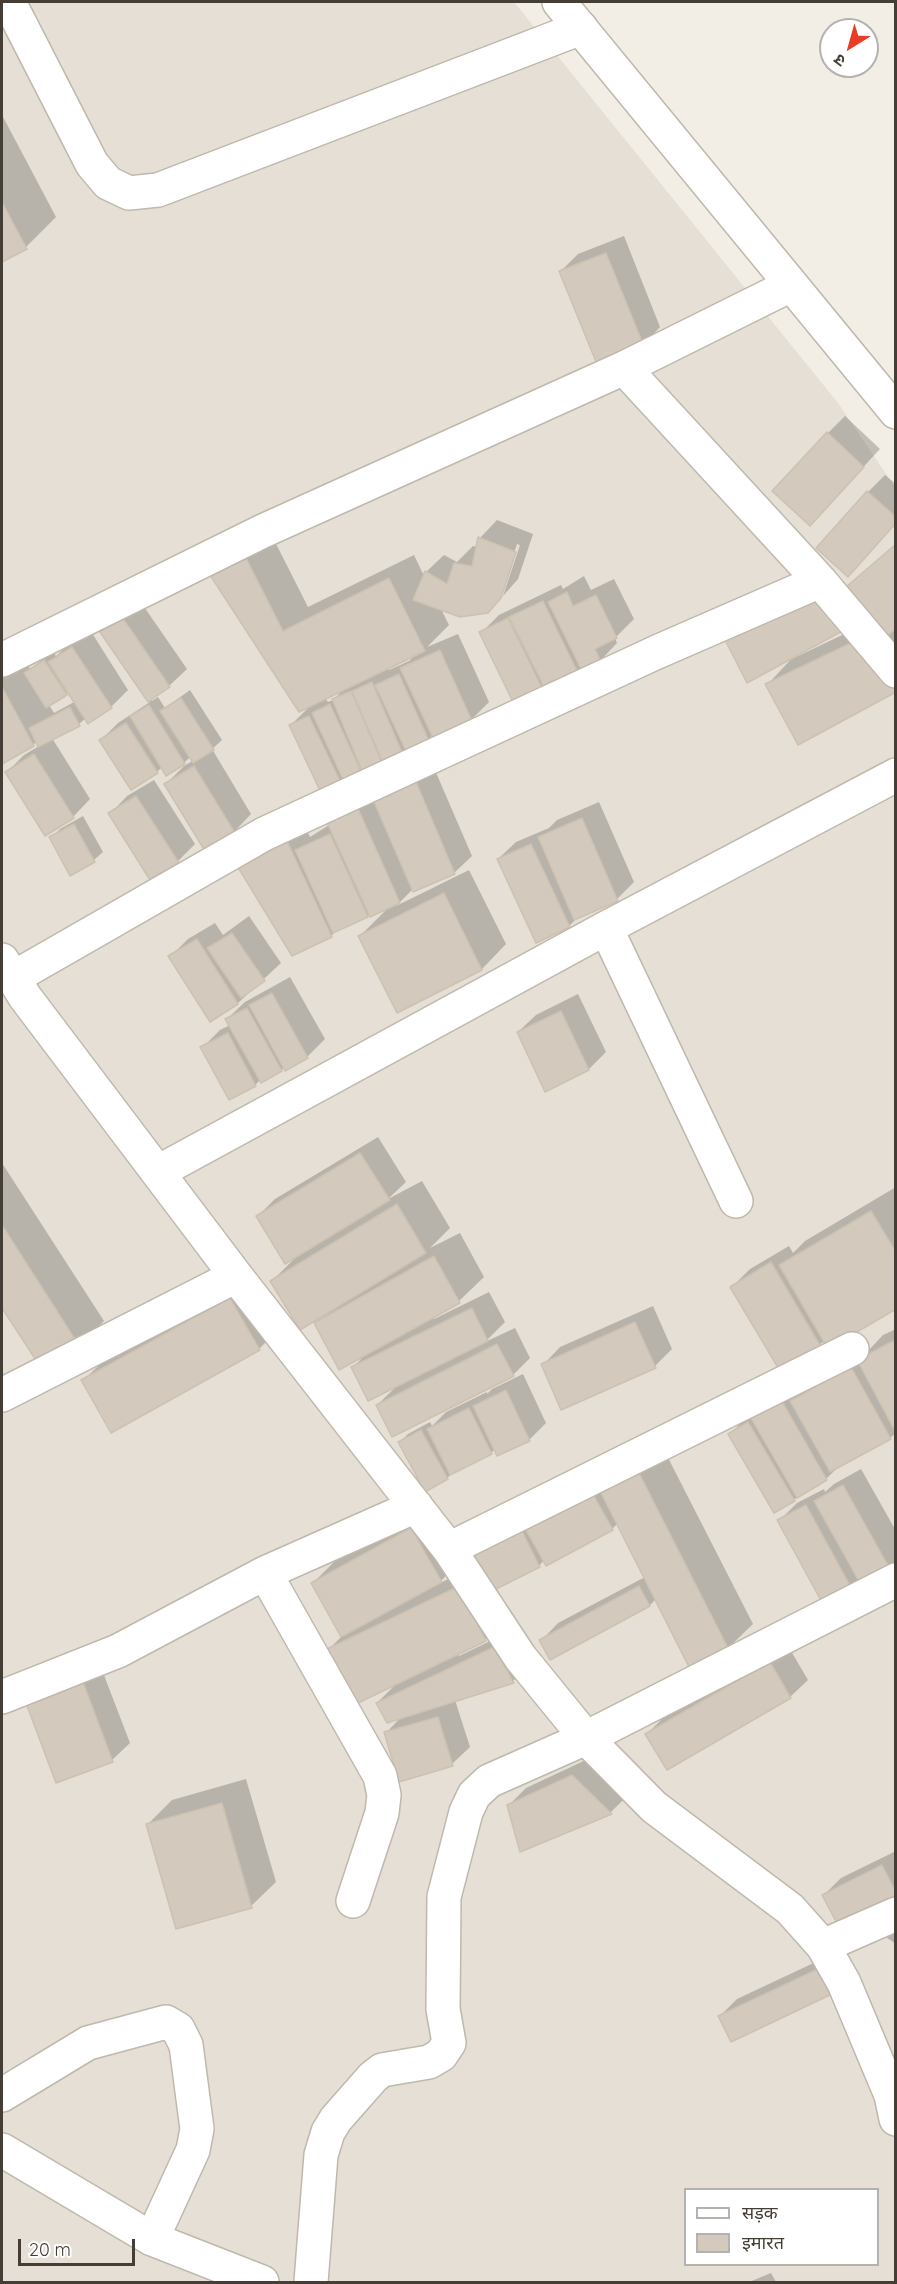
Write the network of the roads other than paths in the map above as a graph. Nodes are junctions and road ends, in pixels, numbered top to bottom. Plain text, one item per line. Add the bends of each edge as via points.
1 (9, 2) edge
2 (559, 2) edge
3 (581, 28) junction
4 (791, 285) junction
5 (624, 368) junction
6 (896, 412) edge
7 (820, 581) junction
8 (2, 660) edge
9 (896, 671) edge
10 (896, 775) edge
11 (606, 928) junction
12 (8, 969) edge
13 (158, 1172) junction
14 (736, 1201) dead end
15 (236, 1276) junction
16 (852, 1349) dead end
17 (2, 1395) edge
18 (416, 1506) junction
19 (449, 1549) junction
20 (265, 1574) junction
21 (896, 1580) edge
22 (2, 1697) edge
23 (586, 1738) junction
24 (353, 1901) dead end
25 (896, 1914) edge
26 (823, 1946) junction
27 (2, 2095) edge
28 (894, 2103) edge
29 (2, 2150) edge
30 (152, 2239) junction
31 (262, 2283) edge
32 (311, 2283) edge

1 - 3 street via 92,164 108,183 129,194 158,190
2 - 3 street
3 - 4 street
4 - 5 street
4 - 6 street
5 - 7 street
5 - 8 street via 305,512
7 - 9 street
7 - 12 street via 264,834
10 - 11 street
11 - 13 street
11 - 14 street
12 - 13 street
13 - 15 street
15 - 17 street
15 - 18 street
16 - 19 street
18 - 19 street
18 - 20 street
19 - 23 street via 520,1657
20 - 22 street via 118,1651
20 - 24 street via 380,1776 382,1813
21 - 23 street
23 - 26 street via 654,1807 790,1909
23 - 32 street via 489,1781 474,1795 444,1897 443,2009 449,2043 441,2055 429,2062 382,2070 328,2132 321,2155
25 - 26 street
26 - 28 street via 844,1983
27 - 30 street via 88,2043 166,2022 178,2029 186,2044 197,2129 193,2150
29 - 30 street
30 - 31 street

